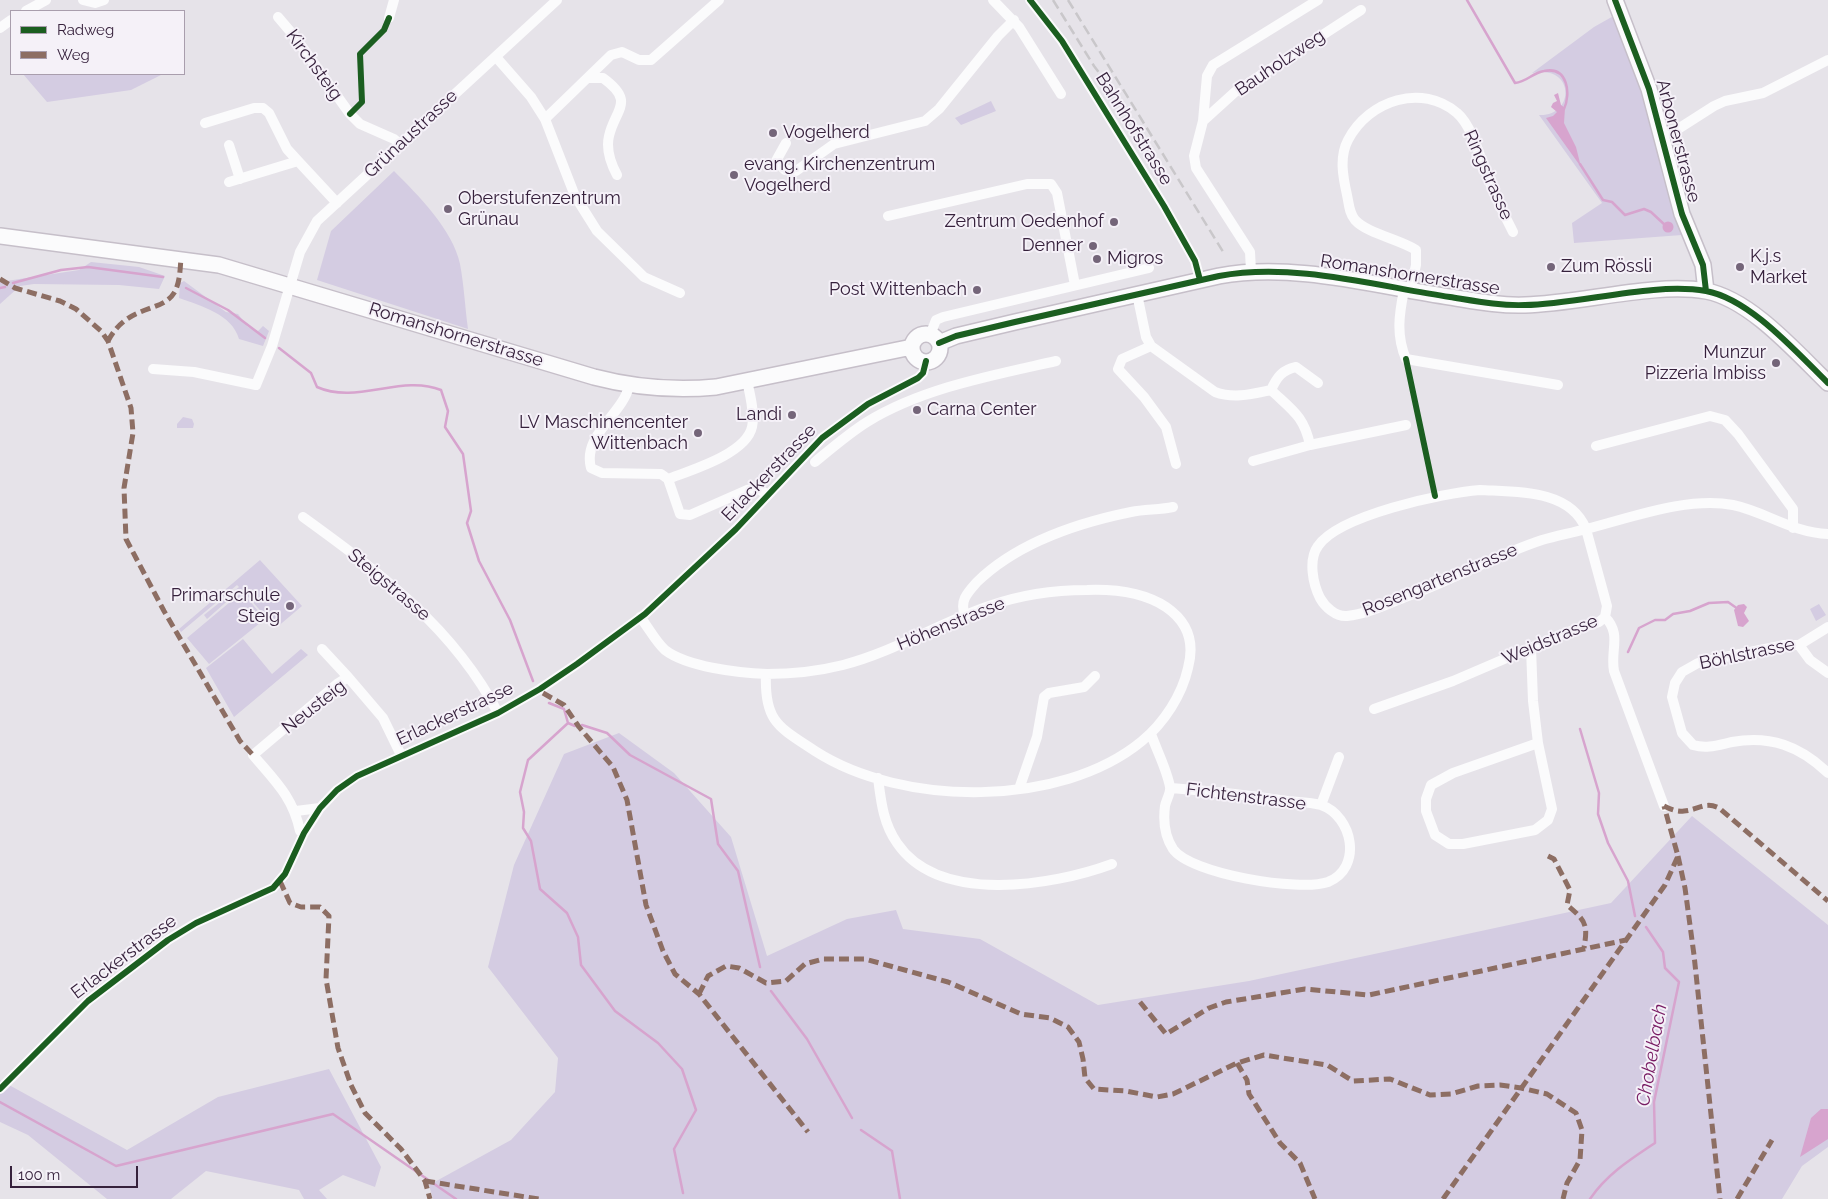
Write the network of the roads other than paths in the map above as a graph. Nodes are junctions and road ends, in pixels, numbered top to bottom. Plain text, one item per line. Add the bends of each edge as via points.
1 (46, 0) edge
2 (83, 0) edge
3 (104, 0) edge
4 (394, 0) edge
5 (557, 0) edge
6 (719, 0) edge
7 (994, 0) edge
8 (1030, 0) edge
9 (1318, 0) edge
10 (1615, 0) edge
11 (28, 10) edge
12 (1361, 10) dead end
13 (278, 17) dead end
14 (389, 18) dead end
15 (1014, 20) junction
16 (496, 57) junction
17 (1828, 60) edge
18 (588, 78) junction
19 (1061, 94) dead end
20 (545, 119) junction
21 (1203, 121) junction
22 (205, 123) dead end
23 (1661, 134) junction
24 (786, 143) dead end
25 (400, 144) junction
26 (229, 145) dead end
27 (298, 161) junction
28 (617, 175) dead end
29 (240, 178) junction
30 (229, 182) dead end
31 (337, 203) junction
32 (888, 216) dead end
33 (1513, 232) dead end
34 (0, 236) edge
35 (1149, 268) dead end
36 (1251, 271) junction
37 (1200, 280) junction
38 (290, 285) junction
39 (1075, 285) junction
40 (1407, 290) junction
41 (1706, 291) junction
42 (680, 293) dead end
43 (1137, 294) junction
44 (934, 339) junction
45 (1151, 346) junction
46 (912, 348) junction
47 (926, 361) junction
48 (1056, 361) dead end
49 (153, 369) dead end
50 (747, 381) junction
51 (1828, 383) edge
52 (1318, 384) dead end
53 (1558, 385) dead end
54 (629, 386) junction
55 (1271, 390) junction
56 (888, 394) junction
57 (896, 409) junction
58 (1406, 425) dead end
59 (1310, 445) junction
60 (1596, 446) dead end
61 (1254, 461) dead end
62 (816, 462) dead end
63 (1176, 464) dead end
64 (668, 479) junction
65 (768, 495) junction
66 (1173, 507) dead end
67 (303, 517) dead end
68 (1586, 528) junction
69 (1793, 528) junction
70 (1828, 534) edge
71 (966, 615) junction
72 (640, 617) junction
73 (1605, 617) junction
74 (1828, 627) edge
75 (1799, 645) junction
76 (1531, 648) junction
77 (322, 649) dead end
78 (1828, 673) edge
79 (766, 674) junction
80 (1095, 676) dead end
81 (348, 677) junction
82 (1374, 709) dead end
83 (498, 713) junction
84 (1151, 734) junction
85 (1538, 743) junction
86 (401, 755) junction
87 (1339, 757) dead end
88 (1828, 773) edge
89 (878, 778) junction
90 (1019, 788) junction
91 (1171, 788) junction
92 (1321, 805) junction
93 (1664, 806) dead end
94 (320, 808) junction
95 (296, 811) junction
96 (304, 833) junction
97 (1112, 864) dead end
98 (0, 1089) edge

1 - 11 street
2 - 3 street via 95,3
4 - 14 street
5 - 16 street, Grünaustrasse
6 - 18 street via 657,57 645,61 618,52
7 - 15 street
8 - 37 street, Bahnhofstrasse via 1062,40 1164,206 1195,261
9 - 21 street via 1213,66 1207,76
10 - 23 main road, Arbonerstrasse via 1640,61
12 - 21 street, Bauholzweg via 1235,92
13 - 25 street, Kirchsteig via 350,114 360,124
15 - 19 street
15 - 24 street via 925,122 834,144 796,171 785,170 776,161
16 - 20 street via 531,97
16 - 25 street, Grünaustrasse
17 - 23 street via 1763,93 1725,101 1678,129
18 - 20 street
18 - 28 street via 603,78 621,96 622,106 608,138 611,164
20 - 42 street via 575,196 597,231 644,277
21 - 36 street via 1194,156 1196,168 1250,252
22 - 27 street via 263,108 269,113 287,149
23 - 41 main road, Arbonerstrasse via 1686,225 1703,266
25 - 31 street, Grünaustrasse
26 - 29 street
27 - 29 street
27 - 31 street
29 - 30 street
31 - 38 street, Grünaustrasse via 317,221 308,235
32 - 39 street via 1036,182 1050,184 1057,193
33 - 40 street, Ringstrasse via 1459,114 1445,104 1424,97 1400,98 1379,107 1348,140 1343,159 1345,186 1349,208 1356,221 1416,250 1416,265
34 - 38 main road, Romanshornerstrasse via 199,261
35 - 39 street
36 - 37 main road, Romanshornerstrasse
36 - 40 main road, Romanshornerstrasse via 1310,275
37 - 43 main road, Romanshornerstrasse
38 - 49 street, Grünaustrasse via 256,386 194,372
38 - 54 main road, Romanshornerstrasse
39 - 44 street via 943,316 936,320
40 - 41 main road, Romanshornerstrasse via 1478,302 1523,305 1654,291
40 - 53 street via 1398,325 1399,343 1406,359
41 - 51 main road via 1736,303 1758,318
43 - 44 main road, Romanshornerstrasse
43 - 45 street
44 - 46 main road via 923,334 916,338
44 - 47 main road via 937,356
45 - 55 street via 1224,396
45 - 63 street via 1122,359 1118,369 1166,427
46 - 47 main road via 916,357
46 - 50 main road, Romanshornerstrasse
47 - 56 street, Erlackerstrasse via 918,378
48 - 57 street via 972,380
50 - 54 main road, Romanshornerstrasse via 688,390
50 - 64 street via 752,422 750,433 719,459
52 - 55 street via 1296,367 1286,369 1278,376
54 - 64 street via 625,398 596,437 591,468 602,473 661,474
55 - 59 street via 1301,419
56 - 57 street
56 - 65 street, Erlackerstrasse via 849,416 822,438
57 - 62 street via 868,421
58 - 59 street
59 - 61 street
60 - 69 street via 1710,416 1725,420 1793,510
64 - 65 street via 680,514 690,515 747,490 757,488
65 - 72 street, Erlackerstrasse via 736,529
66 - 71 street via 1091,522 1027,546 1001,562 970,589 963,604
67 - 83 street, Steigstrasse via 398,588 431,620 459,654
68 - 68 street, Rosengartenstrasse via 1541,540 1433,587 1348,616 1329,610 1320,598 1313,571 1317,547 1335,532 1369,516 1457,492 1480,490 1538,495 1568,506 1580,516
68 - 69 street via 1679,506 1715,503 1734,506
68 - 73 street, Weidstrasse via 1607,606
69 - 70 street
71 - 79 street, Höhenstrasse via 877,654 843,665
71 - 84 street, Höhenstrasse via 1011,600 1080,590 1121,591 1159,602 1183,623 1192,647 1186,678
72 - 79 street, Höhenstrasse via 655,640 675,656 721,668
72 - 83 street, Erlackerstrasse via 540,689
73 - 76 street, Weidstrasse
73 - 93 street via 1613,625 1615,635 1614,671
74 - 75 street, Böhlstrasse
75 - 78 street via 1810,660
75 - 88 street, Böhlstrasse via 1785,645 1688,667 1674,683 1674,705 1682,733 1693,745 1710,747 1750,740 1777,742 1803,752
76 - 82 street, Weidstrasse via 1453,681
76 - 85 street
77 - 81 street
79 - 89 street, Höhenstrasse via 769,708 778,726 824,757
80 - 90 street via 1084,687 1049,693 1044,697 1037,738
81 - 86 street, Neusteig via 382,718
81 - 95 street, Neusteig via 253,755
83 - 86 street, Erlackerstrasse
84 - 90 street, Höhenstrasse via 1131,751 1097,769 1067,779
84 - 91 street, Fichtenstrasse
85 - 85 street via 1552,809 1544,824 1535,830 1463,844 1448,844 1435,836 1426,811 1426,799 1432,785 1453,773
86 - 94 street, Erlackerstrasse via 357,776
87 - 92 street, Fichtenstrasse
89 - 90 street, Höhenstrasse via 913,788 948,792
89 - 97 street via 884,817 891,833 905,852 931,873 954,880 1008,885 1087,873
91 - 92 street, Fichtenstrasse
91 - 92 street, Fichtenstrasse via 1165,806 1164,832 1177,853 1184,859 1235,877 1268,882 1320,884 1335,878 1344,869 1350,854 1348,831 1341,819
94 - 95 street
94 - 96 street, Erlackerstrasse
95 - 96 street via 300,831
96 - 98 street, Erlackerstrasse via 285,874 273,888 196,923 168,940 88,1001

